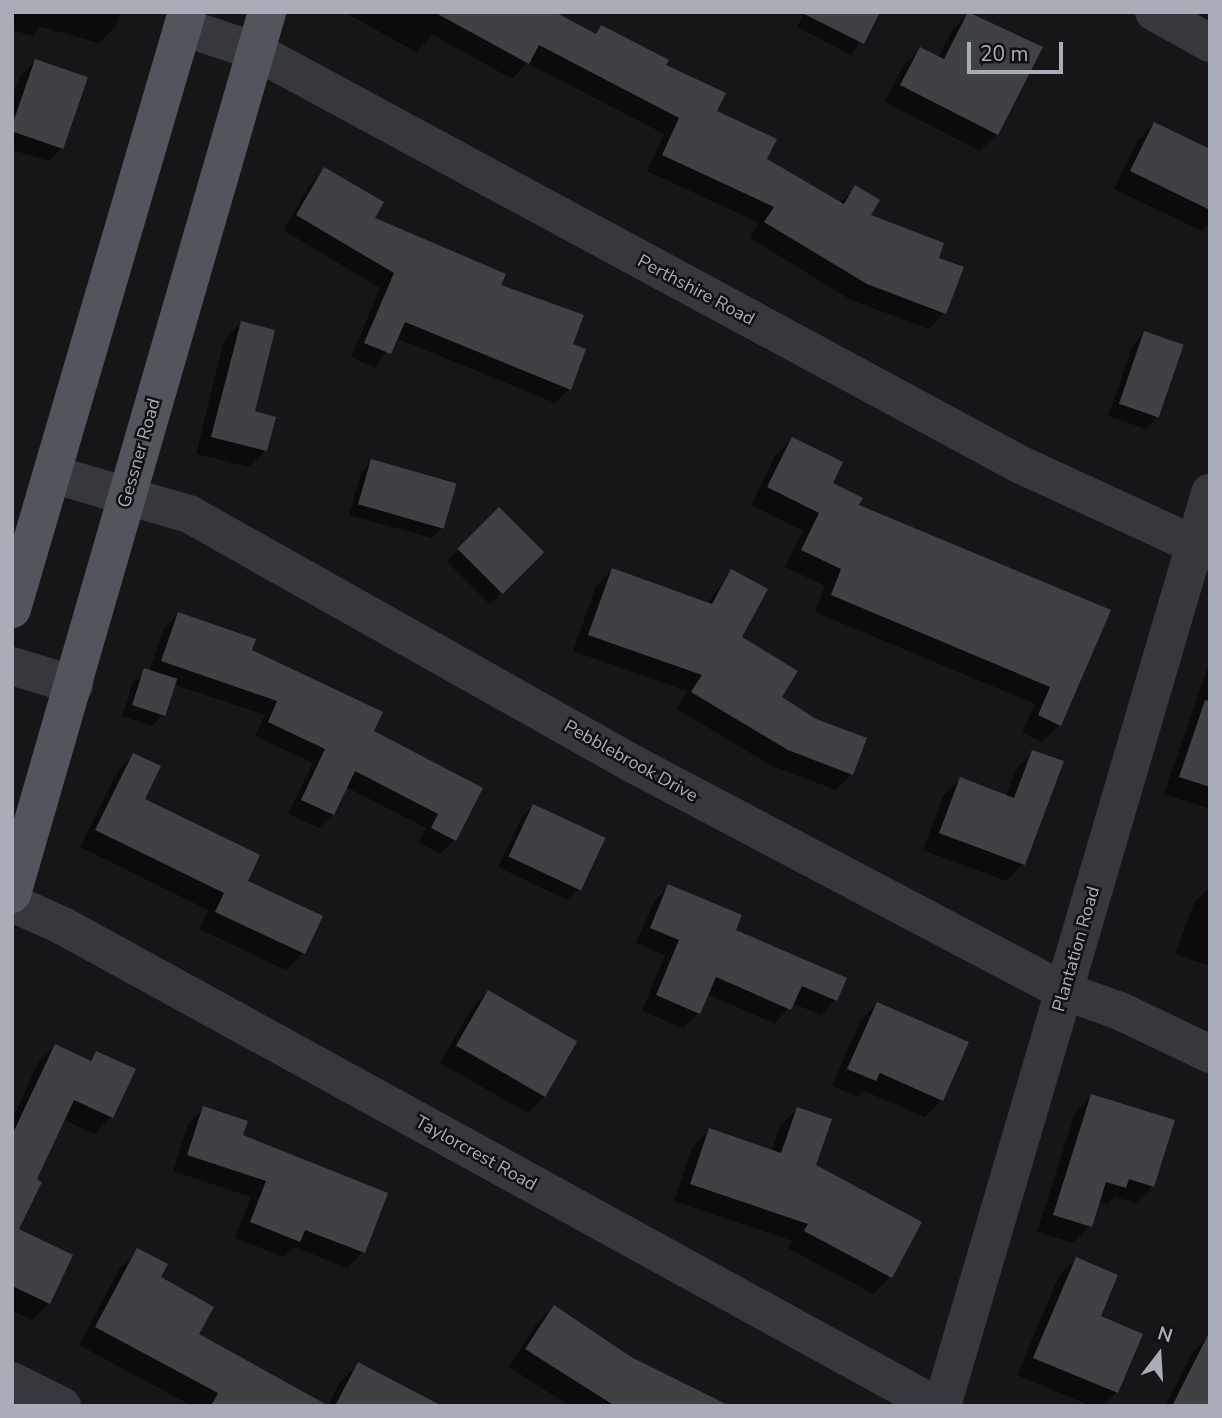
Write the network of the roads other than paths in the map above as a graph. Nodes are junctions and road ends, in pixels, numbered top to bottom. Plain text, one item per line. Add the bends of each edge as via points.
1 (267, 12) edge
2 (1154, 12) edge
3 (185, 19) edge
4 (1210, 43) edge
5 (255, 51) junction
6 (52, 474) junction
7 (127, 493) junction
8 (1210, 493) edge
9 (1201, 549) edge
10 (12, 609) edge
11 (12, 666) edge
12 (74, 685) junction
13 (12, 894) edge
14 (12, 903) edge
15 (1064, 991) junction
16 (1210, 1054) edge
17 (12, 1381) edge
18 (62, 1406) edge
19 (939, 1406) edge

1 - 5 main road, Gessner Road
2 - 4 street
3 - 5 street, Perthshire Road
3 - 6 main road
5 - 7 main road, Gessner Road
5 - 9 street, Perthshire Road via 1019,464
6 - 7 street, Pebblebrook Drive
6 - 10 main road
7 - 12 main road, Gessner Road
7 - 15 street, Pebblebrook Drive via 189,514 635,765
8 - 9 street, Plantation Road
9 - 15 street, Plantation Road
11 - 12 street
12 - 13 main road, Gessner Road
14 - 19 street, Taylorcrest Road via 75,933
15 - 16 street, Pebblebrook Drive via 1120,1011
15 - 19 street, Plantation Road
17 - 18 street

